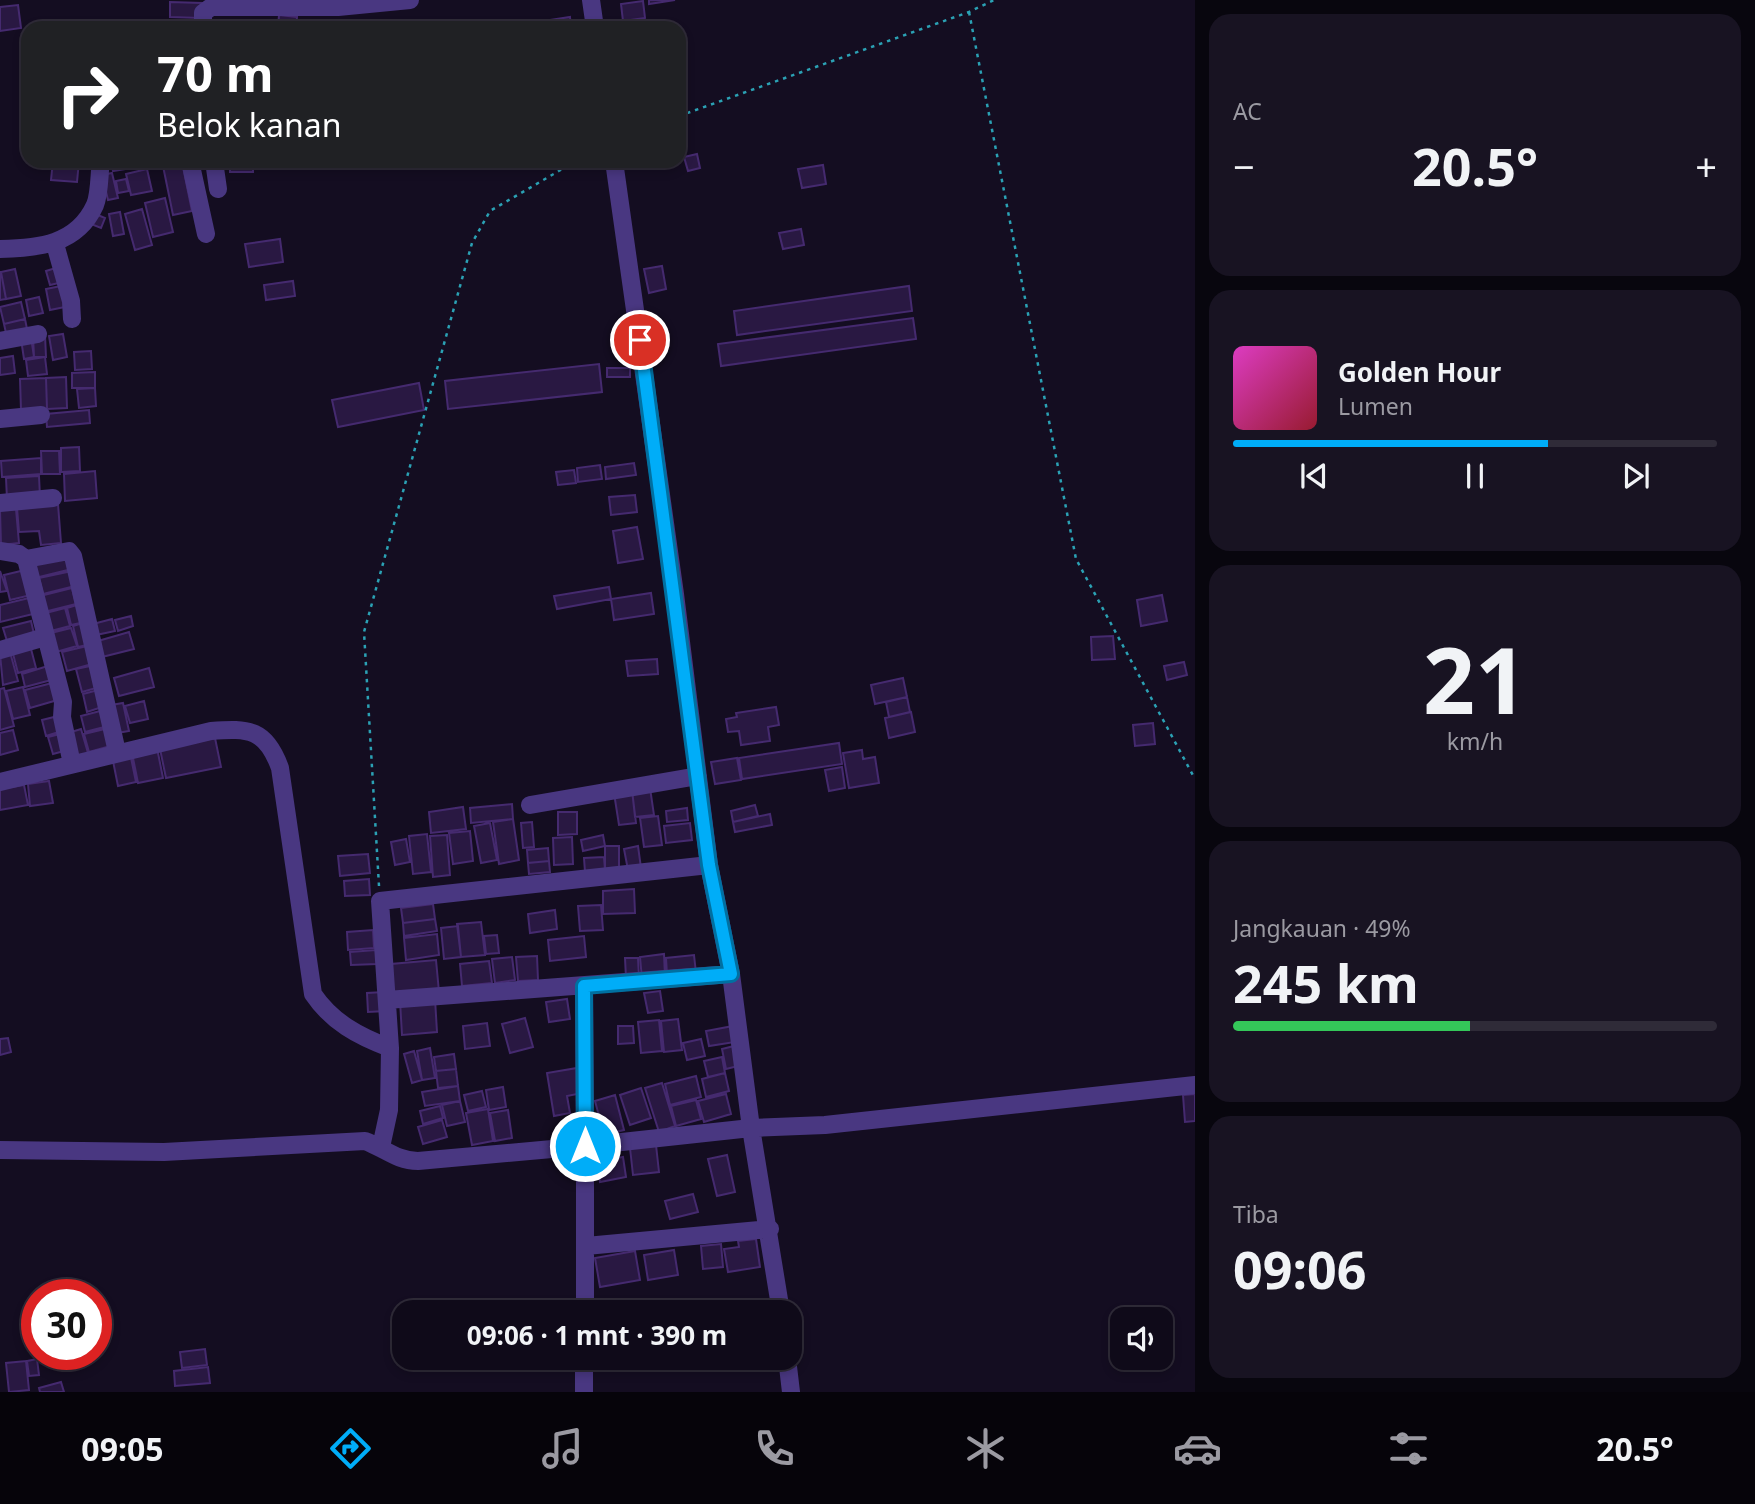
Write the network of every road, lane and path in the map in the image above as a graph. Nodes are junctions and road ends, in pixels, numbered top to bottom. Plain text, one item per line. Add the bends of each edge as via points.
1 (410, 0) edge
2 (591, 0) edge
3 (994, 0) edge
4 (970, 12) junction
5 (203, 21) edge
6 (594, 21) edge
7 (686, 113) edge
8 (100, 168) edge
9 (192, 168) edge
10 (215, 168) edge
11 (564, 168) edge
12 (615, 168) edge
13 (218, 189) dead end
14 (206, 234) dead end
15 (55, 244) junction
16 (0, 249) edge
17 (72, 319) dead end
18 (38, 334) dead end
19 (0, 341) edge
20 (41, 415) dead end
21 (0, 419) edge
22 (53, 498) dead end
23 (0, 503) edge
24 (0, 548) edge
25 (26, 559) junction
26 (45, 637) junction
27 (0, 650) edge
28 (117, 752) junction
29 (72, 764) junction
30 (698, 776) junction
31 (1195, 779) edge
32 (0, 782) edge
33 (530, 805) dead end
34 (709, 865) junction
35 (380, 901) junction
36 (731, 974) junction
37 (584, 986) junction
38 (387, 1000) junction
39 (390, 1048) junction
40 (1195, 1085) edge
41 (751, 1128) junction
42 (373, 1144) junction
43 (585, 1146) junction
44 (0, 1150) edge
45 (770, 1229) junction
46 (586, 1246) junction
47 (585, 1300) edge
48 (779, 1300) edge
49 (584, 1370) edge
50 (789, 1370) edge
51 (584, 1392) edge
52 (791, 1392) edge

1 - 5 street via 338,7 211,7
2 - 6 street
3 - 4 path
4 - 7 path
4 - 31 path via 1076,559
8 - 15 street via 96,205 74,231
9 - 14 street
10 - 13 street
11 - 35 path via 490,211 472,243 364,632
12 - 30 street
15 - 16 street
15 - 17 street
18 - 19 street
20 - 21 street
22 - 23 street
24 - 25 street
25 - 26 street
25 - 28 street via 62,551 74,556
26 - 27 street
26 - 29 street via 64,702 62,717
28 - 29 street
28 - 39 street via 211,731 240,729 266,740 280,768 313,994 322,1008 354,1034
29 - 32 street
30 - 33 street
30 - 34 street
34 - 35 street
34 - 36 street
35 - 38 street
36 - 37 street
36 - 41 street
37 - 38 street
37 - 43 street
38 - 39 street
39 - 42 street via 389,1110
40 - 41 street via 824,1125
41 - 43 street
41 - 45 street
42 - 43 street via 402,1161
42 - 44 street via 327,1142 164,1152
43 - 46 street
45 - 46 street
45 - 48 street
46 - 47 street
49 - 51 street
50 - 52 street

